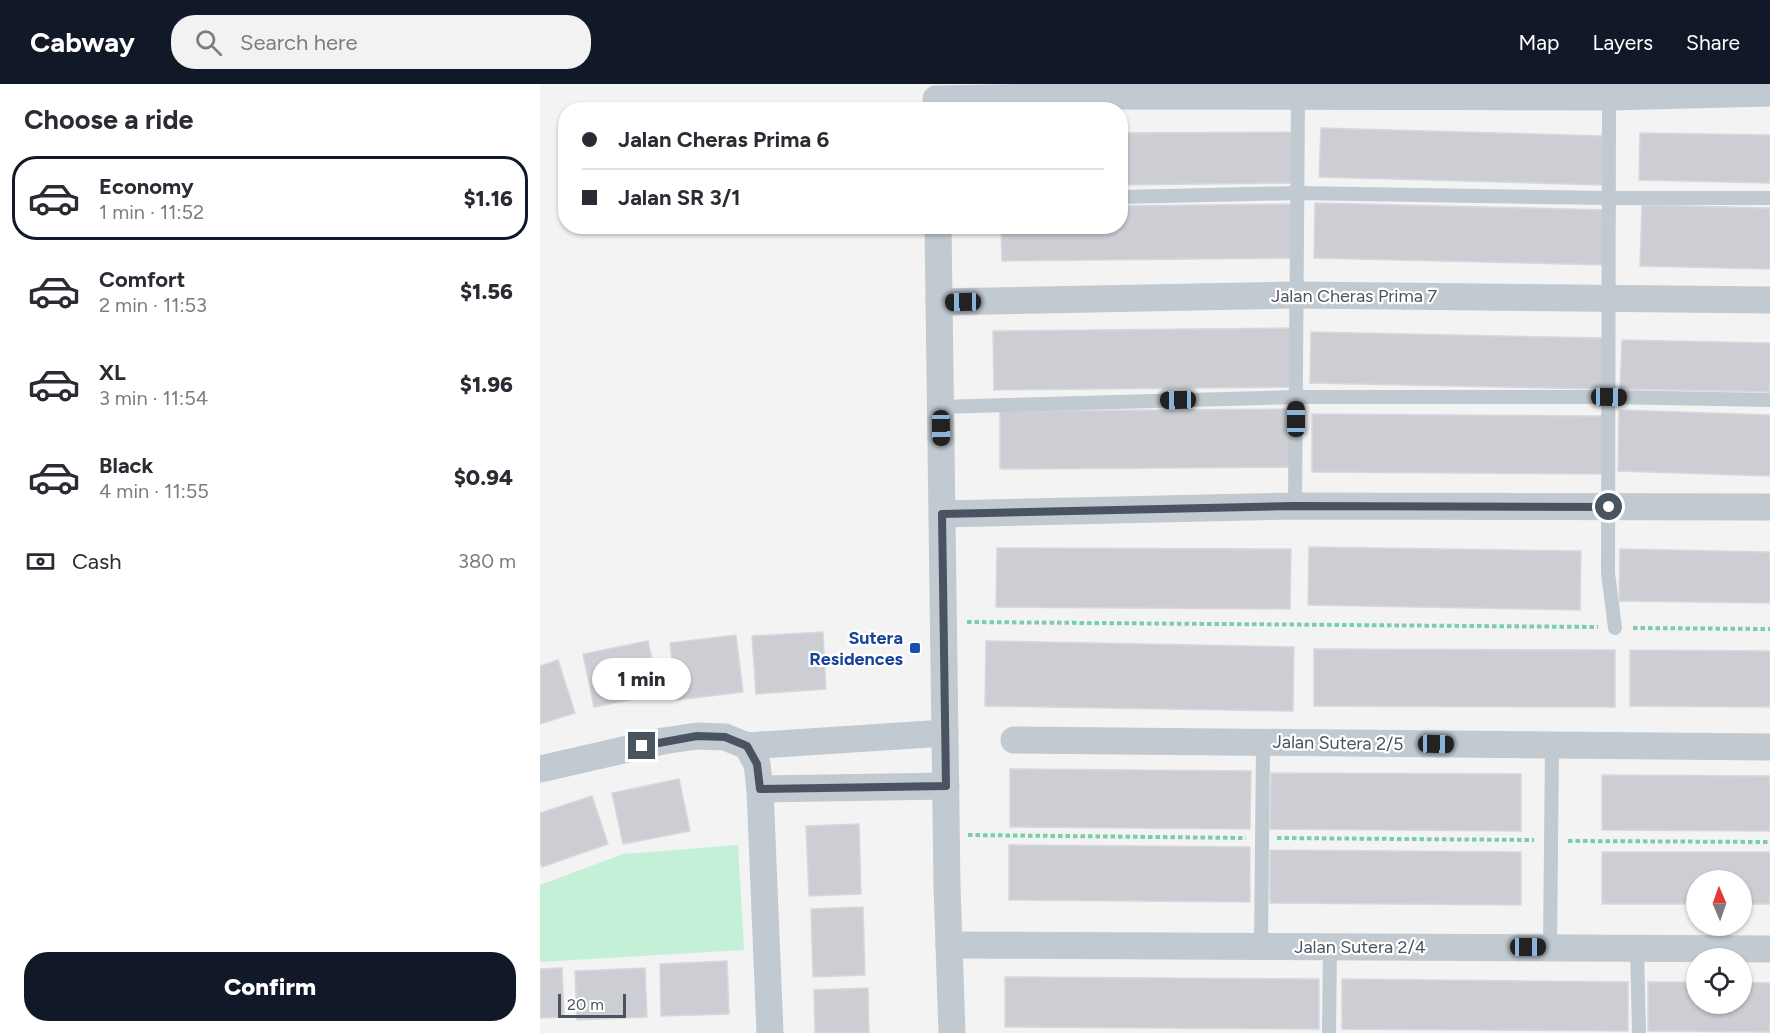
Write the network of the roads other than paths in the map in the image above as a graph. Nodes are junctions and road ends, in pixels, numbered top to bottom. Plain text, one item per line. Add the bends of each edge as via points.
1 (1770, 93) edge
2 (1298, 96) junction
3 (1609, 97) junction
4 (937, 98) edge
5 (1298, 193) junction
6 (1128, 196) edge
7 (1609, 198) junction
8 (1770, 198) edge
9 (938, 234) edge
10 (1297, 296) junction
11 (1609, 298) junction
12 (1770, 300) edge
13 (939, 302) junction
14 (1296, 397) junction
15 (1609, 397) junction
16 (1770, 400) edge
17 (940, 407) junction
18 (1295, 506) junction
19 (1609, 507) junction
20 (1770, 507) edge
21 (942, 514) junction
22 (1615, 628) road end
23 (945, 733) junction
24 (1014, 740) dead end
25 (1263, 742) junction
26 (1552, 745) junction
27 (747, 746) junction
28 (1770, 747) edge
29 (540, 769) edge
30 (946, 786) junction
31 (760, 789) junction
32 (949, 945) junction
33 (1261, 946) junction
34 (1330, 947) junction
35 (1550, 948) junction
36 (1637, 948) junction
37 (1770, 949) edge
38 (770, 1033) edge
39 (952, 1033) edge
40 (1329, 1033) edge
41 (1639, 1033) edge

1 - 3 street
2 - 3 street
2 - 4 street
2 - 5 lane
3 - 7 lane
5 - 6 lane
5 - 7 lane
5 - 10 lane
7 - 8 lane
7 - 11 lane
9 - 13 street
10 - 11 street, Jalan Cheras Prima 7
10 - 13 street, Jalan Cheras Prima 7
10 - 14 lane
11 - 12 street, Jalan Cheras Prima 7
11 - 15 lane
13 - 17 street
14 - 15 lane
14 - 17 lane
14 - 18 lane
15 - 16 lane
15 - 19 lane
17 - 21 street
18 - 19 street
18 - 21 street
19 - 20 street
19 - 22 lane via 1608,573
21 - 23 street
23 - 27 street
23 - 30 street
24 - 25 street, Jalan Sutera 2/5
25 - 26 street, Jalan Sutera 2/5
25 - 33 lane
26 - 28 street, Jalan Sutera 2/5
26 - 35 lane
27 - 29 street via 725,737 697,736
27 - 31 street via 757,764
30 - 31 street
30 - 32 street
31 - 38 street
32 - 33 street, Jalan Sutera 2/4
32 - 39 street
33 - 34 street, Jalan Sutera 2/4
34 - 35 street, Jalan Sutera 2/4
34 - 40 lane
35 - 36 street, Jalan Sutera 2/4
36 - 37 street, Jalan Sutera 2/4
36 - 41 lane

